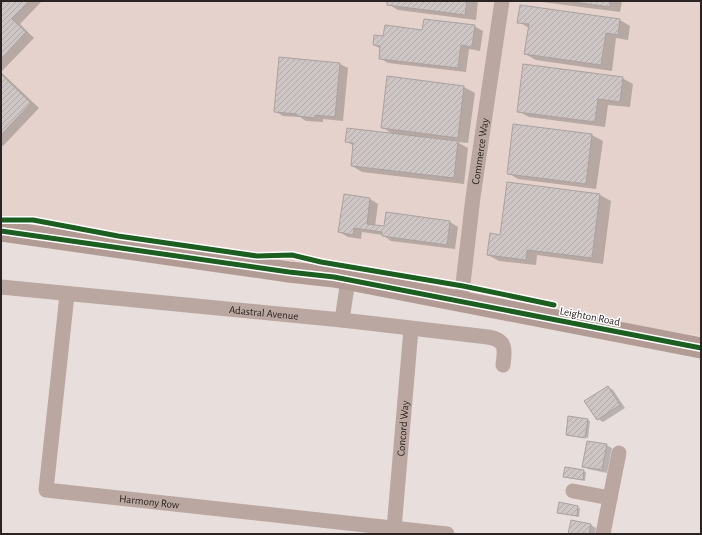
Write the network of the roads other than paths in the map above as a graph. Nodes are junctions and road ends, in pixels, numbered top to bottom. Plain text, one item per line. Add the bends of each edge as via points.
1 (502, 1) edge
2 (1, 231) edge
3 (348, 280) junction
4 (1, 287) edge
5 (67, 295) junction
6 (461, 301) junction
7 (342, 320) junction
8 (411, 329) junction
9 (701, 348) edge
10 (503, 365) dead end
11 (619, 453) dead end
12 (573, 490) dead end
13 (610, 498) junction
14 (394, 529) junction
15 (447, 534) edge
16 (603, 534) edge

1 - 6 street, Commerce Way via 473,197
2 - 3 street, Leighton Road
3 - 6 street, Leighton Road
3 - 7 street
4 - 5 street, Adastral Avenue
5 - 7 street, Adastral Avenue
5 - 14 street, Harmony Row via 46,490
6 - 9 street, Leighton Road
7 - 8 street, Adastral Avenue
8 - 10 street, Adastral Avenue via 496,338 502,342 505,350
8 - 14 street, Concord Way
11 - 13 street
12 - 13 street
13 - 16 street
14 - 15 street, Harmony Row

